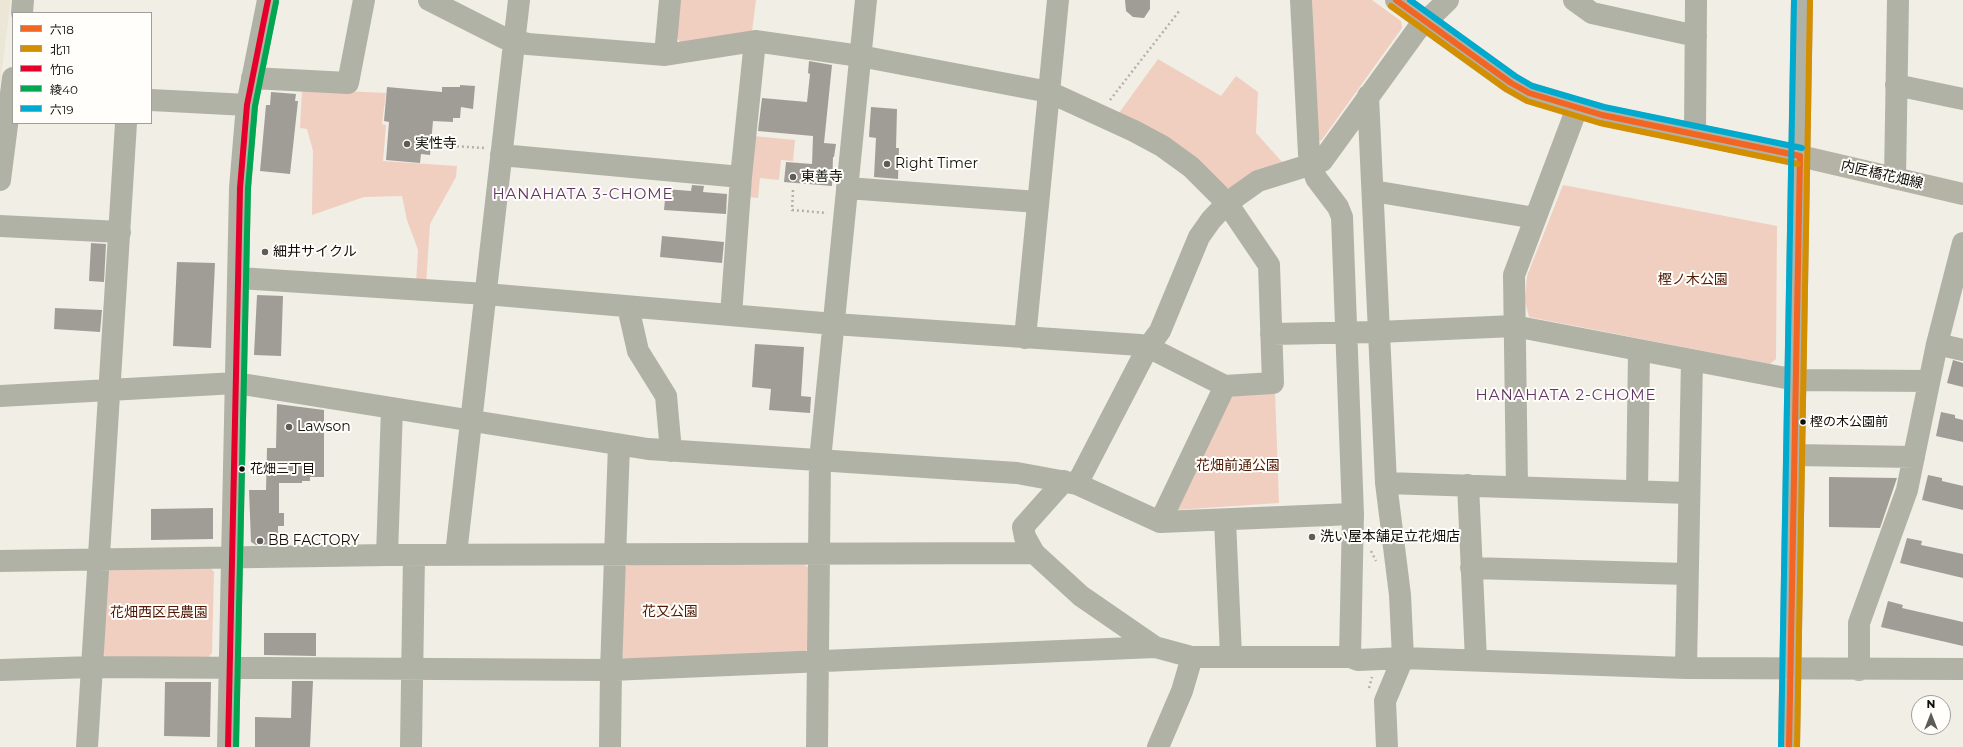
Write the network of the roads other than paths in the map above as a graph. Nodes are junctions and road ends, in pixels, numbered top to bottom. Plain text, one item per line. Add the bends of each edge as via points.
1 (23, 0) edge
2 (268, 0) edge
3 (364, 0) edge
4 (428, 0) edge
5 (519, 0) edge
6 (670, 0) edge
7 (866, 0) edge
8 (1058, 0) edge
9 (1301, 0) edge
10 (1396, 0) edge
11 (1448, 0) edge
12 (1574, 0) edge
13 (1696, 0) edge
14 (1802, 0) edge
15 (1898, 0) edge
16 (22, 12) edge
17 (1424, 21) junction
18 (1696, 36) junction
19 (754, 41) junction
20 (514, 42) junction
21 (666, 55) junction
22 (860, 56) junction
23 (252, 78) junction
24 (1896, 85) junction
25 (12, 88) edge
26 (1049, 92) junction
27 (1368, 96) junction
28 (1963, 99) edge
29 (152, 100) edge
30 (247, 105) junction
31 (1577, 108) junction
32 (126, 124) edge
33 (1695, 133) junction
34 (502, 152) junction
35 (1800, 156) junction
36 (1312, 165) junction
37 (741, 177) junction
38 (1895, 178) junction
39 (0, 180) edge
40 (847, 188) junction
41 (1373, 191) junction
42 (1963, 194) edge
43 (1038, 202) junction
44 (1227, 203) junction
45 (1535, 218) junction
46 (0, 226) edge
47 (120, 232) junction
48 (1963, 243) edge
49 (239, 278) junction
50 (486, 294) junction
51 (628, 307) junction
52 (731, 315) junction
53 (834, 324) junction
54 (1514, 326) junction
55 (1378, 332) junction
56 (1346, 333) junction
57 (1271, 334) junction
58 (1025, 338) junction
59 (1937, 344) junction
60 (1148, 347) junction
61 (1963, 350) edge
62 (1639, 352) junction
63 (1692, 360) junction
64 (1796, 380) junction
65 (1929, 381) junction
66 (236, 383) junction
67 (1225, 386) junction
68 (109, 390) junction
69 (0, 396) edge
70 (392, 408) junction
71 (471, 420) junction
72 (619, 445) junction
73 (670, 451) junction
74 (1794, 455) junction
75 (1914, 457) junction
76 (820, 460) junction
77 (1071, 482) junction
78 (1386, 483) junction
79 (1468, 485) junction
80 (1516, 487) junction
81 (1637, 491) junction
82 (1688, 493) junction
83 (1353, 514) junction
84 (1225, 520) junction
85 (1160, 522) junction
86 (1034, 553) junction
87 (456, 554) junction
88 (819, 554) junction
89 (388, 555) junction
90 (414, 555) junction
91 (614, 555) junction
92 (232, 557) junction
93 (99, 560) junction
94 (0, 561) edge
95 (1471, 568) junction
96 (1687, 574) junction
97 (1155, 647) junction
98 (1231, 656) junction
99 (1192, 657) junction
100 (1350, 658) junction
101 (1403, 658) junction
102 (1476, 660) junction
103 (818, 662) junction
104 (92, 667) junction
105 (230, 667) junction
106 (413, 668) junction
107 (1686, 668) junction
108 (1791, 669) junction
109 (1963, 669) edge
110 (0, 670) edge
111 (611, 670) junction
112 (1859, 670) junction
113 (87, 747) edge
114 (228, 747) edge
115 (411, 747) edge
116 (610, 747) edge
117 (817, 747) edge
118 (1158, 747) edge
119 (1387, 747) edge
120 (1789, 747) edge

1 - 16 street
2 - 23 street
3 - 23 street via 348,83
4 - 20 street
5 - 20 street
6 - 21 street
7 - 22 street
8 - 26 street
9 - 36 street via 1309,154
10 - 17 street
11 - 17 street
12 - 18 street via 1592,13
13 - 18 street
14 - 35 street
15 - 24 street
17 - 27 street
17 - 31 street via 1529,93
18 - 33 street
19 - 21 street
19 - 22 street
19 - 37 street
20 - 21 street
20 - 34 street
22 - 26 street
22 - 40 street
23 - 30 street
24 - 28 street
24 - 38 street
25 - 39 street
26 - 43 street
26 - 44 street via 1162,146 1192,167
27 - 36 street via 1322,161
27 - 41 street
29 - 30 street
30 - 49 street via 238,231
31 - 33 street
31 - 45 street
32 - 47 street
33 - 35 street
34 - 37 street
34 - 50 street
35 - 38 main road, 内匠橋花畑線
35 - 64 street
36 - 44 street via 1258,181
36 - 56 street via 1316,178 1338,207 1342,217
37 - 52 street
38 - 42 main road, 内匠橋花畑線
40 - 43 street
40 - 53 street
41 - 45 street
41 - 55 street
43 - 58 street
44 - 57 street via 1268,265
44 - 60 street via 1199,237 1160,331
45 - 54 street via 1514,275
46 - 47 street
47 - 68 street
48 - 59 street
49 - 50 street
49 - 66 street
50 - 51 street
50 - 71 street
51 - 52 street
51 - 73 street via 638,351 666,396
52 - 53 street
53 - 58 street
53 - 76 street
54 - 55 street
54 - 62 street
54 - 80 street
55 - 56 street
55 - 78 street
56 - 57 street
56 - 83 street
57 - 67 street via 1273,383
58 - 60 street
59 - 61 street
59 - 65 street
60 - 67 street
60 - 77 street
62 - 63 street
62 - 81 street
63 - 64 street
63 - 82 street
64 - 65 street
64 - 74 street
65 - 75 street
66 - 68 street
66 - 70 street
66 - 92 street
67 - 85 street
68 - 69 street
68 - 93 street
70 - 71 street
70 - 89 street
71 - 72 street
71 - 87 street
72 - 73 street
72 - 91 street
73 - 76 street
74 - 75 street
74 - 108 street
75 - 112 street via 1907,490 1859,623
76 - 77 street via 1017,473
76 - 88 street
77 - 85 street
77 - 86 street via 1024,527 1025,537
78 - 79 street
78 - 101 street via 1400,595
79 - 80 street
79 - 95 street
80 - 81 street
81 - 82 street
82 - 96 street
83 - 84 street
83 - 100 street
84 - 85 street
84 - 98 street
86 - 88 street
86 - 97 street via 1081,596
87 - 90 street
87 - 91 street
88 - 91 street
88 - 103 street
89 - 90 street
89 - 92 street
90 - 106 street
91 - 111 street
92 - 93 street
92 - 105 street
93 - 94 street
93 - 104 street
95 - 96 street
95 - 102 street
96 - 107 street
97 - 99 street
97 - 103 street
98 - 99 street
98 - 100 street
99 - 118 street via 1182,691
100 - 101 street
101 - 102 street
101 - 119 street via 1385,701
102 - 107 street
103 - 111 street
103 - 117 street
104 - 105 street
104 - 110 street
104 - 113 street
105 - 106 street
105 - 114 street
106 - 111 street
106 - 115 street
107 - 108 street
108 - 112 street
108 - 120 street
109 - 112 street
111 - 116 street

